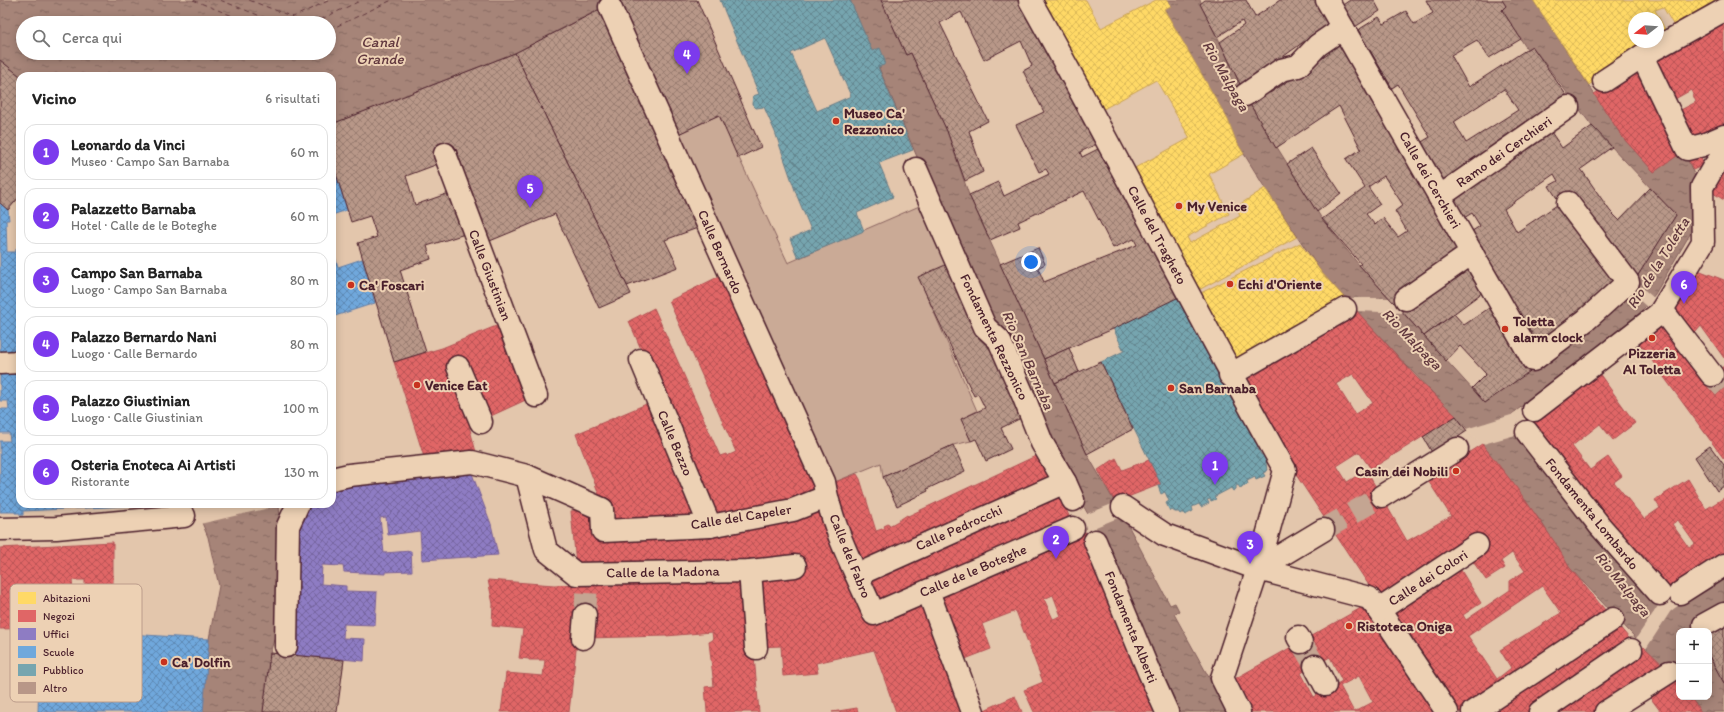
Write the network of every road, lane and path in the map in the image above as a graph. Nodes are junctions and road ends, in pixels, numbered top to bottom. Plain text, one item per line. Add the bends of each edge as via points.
1 (1030, 0) edge
2 (1327, 0) edge
3 (610, 8) dead end
4 (1724, 10) edge
5 (1343, 28) junction
6 (1642, 56) junction
7 (1604, 81) dead end
8 (1245, 95) dead end
9 (1568, 107) dead end
10 (1724, 136) edge
11 (1695, 147) junction
12 (445, 154) dead end
13 (1718, 161) edge
14 (916, 169) dead end
15 (1439, 197) junction
16 (1568, 203) dead end
17 (1472, 253) junction
18 (1406, 299) dead end
19 (1345, 309) dead end
20 (1662, 310) junction
21 (641, 360) dead end
22 (16, 362) edge
23 (0, 363) edge
24 (458, 367) dead end
25 (1230, 375) junction
26 (1712, 375) tunnel mouth
27 (536, 396) dead end
28 (1534, 410) dead end
29 (481, 422) dead end
30 (1527, 432) dead end
31 (1457, 449) dead end
32 (527, 476) junction
33 (336, 478) edge
34 (1064, 489) joint
35 (1382, 496) tunnel mouth
36 (826, 497) junction
37 (1123, 507) dead end
38 (296, 508) edge
39 (184, 516) dead end
40 (710, 526) junction
41 (1073, 528) dead end
42 (0, 529) edge
43 (1323, 530) tunnel mouth
44 (1095, 541) dead end
45 (1478, 545) dead end
46 (1724, 565) edge
47 (795, 566) dead end
48 (1258, 569) junction
49 (750, 571) junction
50 (860, 573) junction
51 (928, 591) junction
52 (1374, 604) junction
53 (874, 614) joint
54 (1724, 614) edge
55 (585, 615) tunnel mouth
56 (1613, 618) dead end
57 (1704, 625) dead end
58 (583, 638) dead end
59 (286, 646) dead end
60 (756, 648) dead end
61 (1632, 650) dead end
62 (1315, 666) tunnel mouth
63 (1669, 672) dead end
64 (1325, 685) dead end
65 (973, 712) edge
66 (1168, 712) edge
67 (1239, 712) edge
68 (1447, 712) edge
69 (1473, 712) edge
70 (1540, 712) edge
71 (1606, 712) edge

1 - 25 street, Calle del Tragheto via 1088,103
2 - 5 street, Calle dei Cerchieri
3 - 36 street, Calle Bernardo via 824,482
4 - 6 street
5 - 8 street via 1318,45 1296,69 1281,70
5 - 15 street, Calle dei Cerchieri
6 - 7 street
6 - 11 street
9 - 15 street, Ramo dei Cerchieri
10 - 11 street
11 - 13 street
12 - 27 street, Calle Giustinian
13 - 20 street via 1702,187 1703,242
14 - 34 street, Fondamenta Rezzonico via 985,327 999,340 1023,395 1040,444
15 - 17 street, Calle dei Cerchieri
16 - 17 street, Calle dei Cerchieri via 1628,282 1586,320 1533,360
17 - 18 street
19 - 25 street
20 - 26 street
20 - 28 street
21 - 40 street, Calle Bezzo
22 - 23 street
24 - 29 street
25 - 48 street, Calle del Tragheto via 1285,470
30 - 46 street, Fondamenta Lombardo via 1600,526 1670,594
31 - 35 street
32 - 33 street via 472,462
32 - 40 street, Calle del Capeler via 602,509 603,530
32 - 49 street, Calle de la Madona via 546,550 583,577
34 - 50 street, Calle Pedrocchi via 1026,499
36 - 40 street, Calle del Capeler via 793,510
36 - 50 street, Calle del Fabro
37 - 48 street via 1165,535
38 - 59 street via 288,526
39 - 42 street via 56,528
41 - 51 street, Calle de le Boteghe
43 - 48 street
44 - 66 street, Fondamenta Alberti
45 - 52 street, Calle dei Colori
47 - 49 street, Calle de la Madona
48 - 52 street
48 - 67 street via 1222,678
49 - 60 street
50 - 53 street, Calle del Fabro
51 - 53 street, Calle de le Boteghe
51 - 65 street
52 - 68 street
54 - 57 street
55 - 58 street
56 - 69 street
61 - 70 street
62 - 64 street
63 - 71 street

